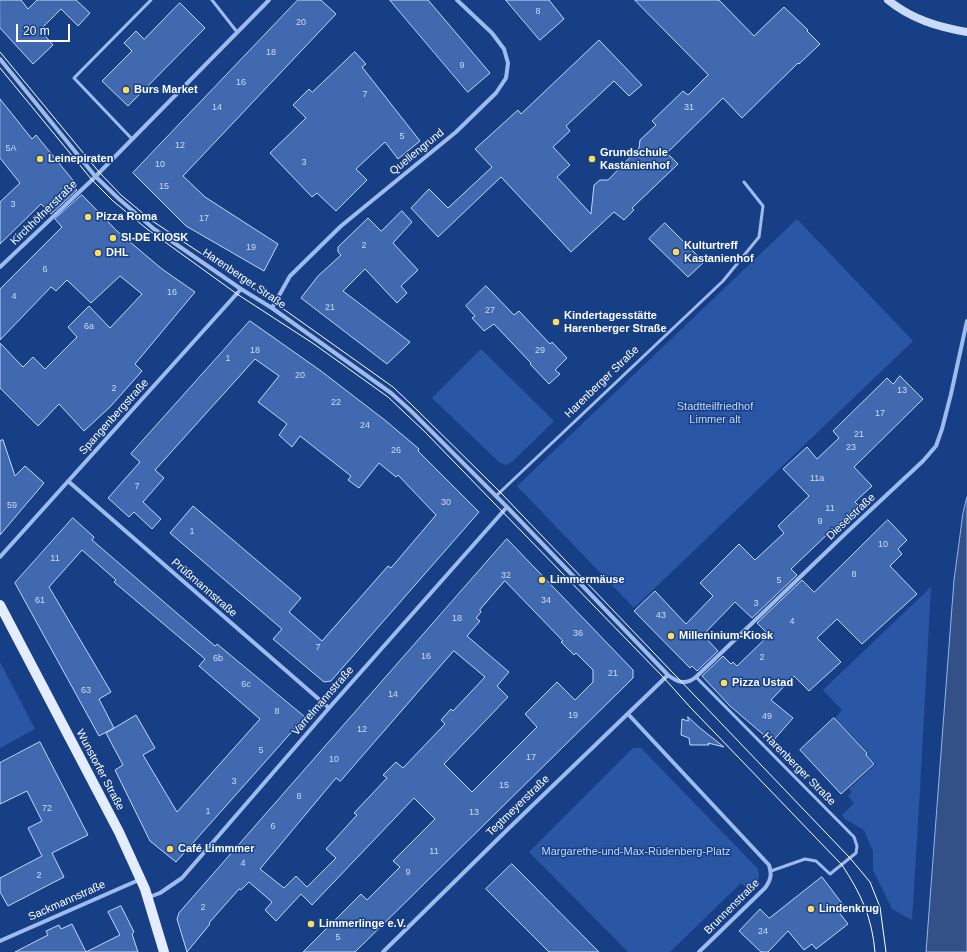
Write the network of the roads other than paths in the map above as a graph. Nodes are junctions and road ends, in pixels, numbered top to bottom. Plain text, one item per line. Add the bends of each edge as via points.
1 (151, 0) edge
2 (212, 0) edge
3 (269, 0) edge
4 (457, 0) edge
5 (888, 0) edge
6 (237, 32) junction
7 (967, 32) edge
8 (0, 60) edge
9 (132, 139) junction
10 (95, 176) junction
11 (744, 182) dead end
12 (0, 267) edge
13 (241, 289) junction
14 (272, 308) junction
15 (967, 321) edge
16 (68, 481) junction
17 (496, 496) junction
18 (506, 507) junction
19 (0, 557) edge
20 (0, 605) edge
21 (668, 675) junction
22 (696, 677) junction
23 (681, 682) joint
24 (328, 708) junction
25 (628, 714) junction
26 (771, 872) junction
27 (141, 879) junction
28 (148, 898) junction
29 (0, 941) edge
30 (164, 952) edge
31 (383, 952) edge
32 (699, 952) edge

1 - 9 lane via 74,78
2 - 6 lane
3 - 6 street, Kirchhöfnerstraße
4 - 14 street, Quellengrund via 492,33 504,49 508,63 506,78 496,93 456,132 341,226 290,276
5 - 7 main road via 894,6 930,24
6 - 9 street, Kirchhöfnerstraße
8 - 10 street, Harenberger Straße
9 - 10 street, Kirchhöfnerstraße
10 - 12 street, Kirchhöfnerstraße
10 - 13 street, Harenberger Straße via 154,229
11 - 17 lane, Harenberger Straße via 763,206 759,237 723,281
13 - 14 street, Harenberger Straße
13 - 16 street, Spangenbergstraße
14 - 17 street, Harenberger Straße via 390,393
15 - 22 street, Dieselstraße via 951,394 936,446
16 - 19 street, Spangenbergstraße
16 - 24 street, Prüßmannstraße
17 - 18 street, Harenberger Straße
18 - 21 street, Harenberger Straße
18 - 24 street, Varrelmannstraße
20 - 27 main road, Wunstorfer Straße via 120,832
21 - 23 street, Harenberger Straße
21 - 25 street, Tegtmeyerstraße
22 - 23 street, Dieselstraße via 690,682
22 - 26 lane, Harenberger Straße via 854,837 858,846 856,853 830,874 816,861 805,859
24 - 28 street, Varrelmannstraße via 182,878
25 - 26 street via 764,858
25 - 31 street, Tegtmeyerstraße
26 - 32 street, Brunnenstraße via 765,888
27 - 28 main road, Wunstorfer Straße
27 - 29 street, Sackmannstraße
28 - 30 main road, Wunstorfer Straße

